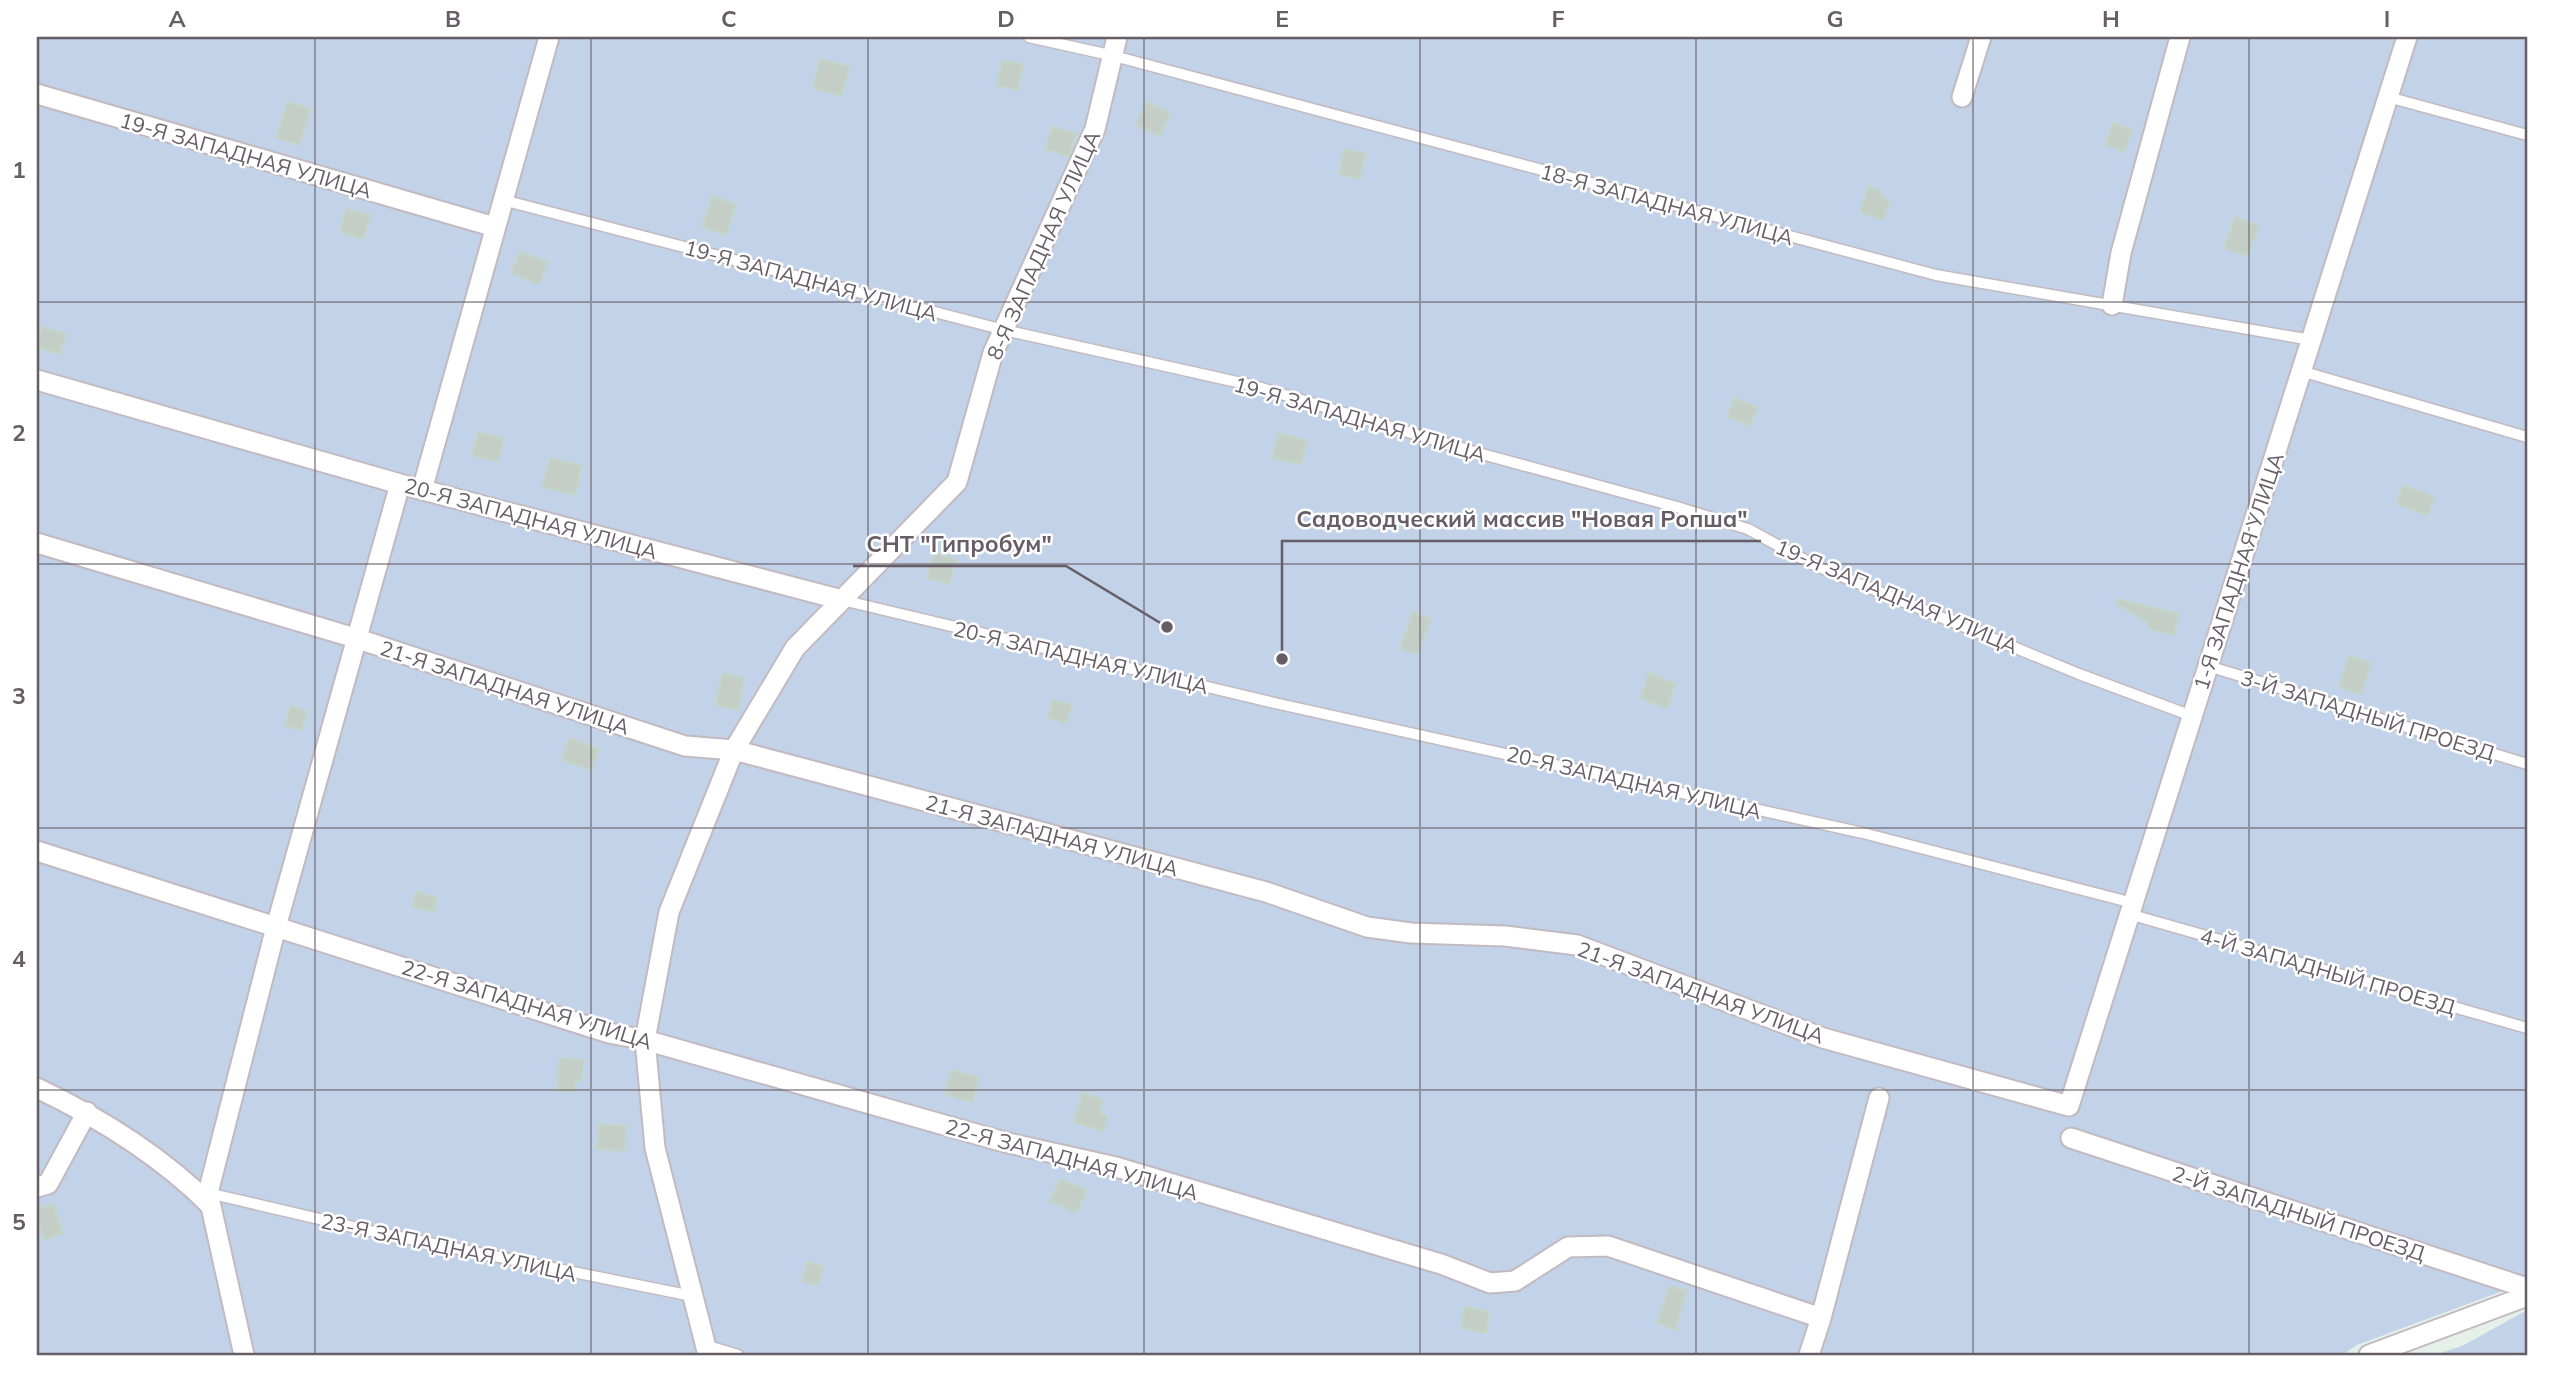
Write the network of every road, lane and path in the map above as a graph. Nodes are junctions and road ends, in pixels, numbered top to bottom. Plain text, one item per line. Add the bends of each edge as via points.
1 (549, 37) edge
2 (1029, 37) edge
3 (1981, 37) edge
4 (2180, 37) edge
5 (2407, 37) edge
6 (1116, 46) edge
7 (37, 94) edge
8 (1962, 97) dead end
9 (2388, 97) junction
10 (2527, 135) edge
11 (502, 200) junction
12 (495, 227) junction
13 (2112, 305) junction
14 (1004, 330) junction
15 (2311, 340) junction
16 (2301, 371) junction
17 (37, 380) edge
18 (2527, 437) edge
19 (400, 484) junction
20 (422, 490) junction
21 (37, 543) edge
22 (842, 600) junction
23 (355, 638) junction
24 (2208, 666) junction
25 (2192, 716) junction
26 (734, 750) junction
27 (2527, 764) edge
28 (37, 851) edge
29 (2131, 908) junction
30 (276, 928) junction
31 (2527, 1028) edge
32 (645, 1040) junction
33 (37, 1087) edge
34 (1879, 1098) dead end
35 (2068, 1106) joint
36 (87, 1111) junction
37 (2071, 1138) dead end
38 (37, 1187) edge
39 (209, 1199) junction
40 (2527, 1288) edge
41 (692, 1296) junction
42 (2527, 1296) edge
43 (1821, 1318) junction
44 (707, 1350) edge
45 (244, 1355) edge
46 (738, 1355) edge
47 (1809, 1355) edge
48 (2369, 1355) edge

1 - 11 street
2 - 6 lane, 18-Я ЗАПАДНАЯ УЛИЦА
3 - 8 street
4 - 13 street via 2121,253
5 - 9 street, 1-Я ЗАПАДНАЯ УЛИЦА
6 - 13 lane, 18-Я ЗАПАДНАЯ УЛИЦА via 1936,275
6 - 14 street, 8-Я ЗАПАДНАЯ УЛИЦА via 1096,129
7 - 12 street, 19-Я ЗАПАДНАЯ УЛИЦА
9 - 10 lane
9 - 15 street, 1-Я ЗАПАДНАЯ УЛИЦА
11 - 12 street
11 - 14 lane, 19-Я ЗАПАДНАЯ УЛИЦА
12 - 20 street
13 - 15 lane, 18-Я ЗАПАДНАЯ УЛИЦА
14 - 22 street, 8-Я ЗАПАДНАЯ УЛИЦА via 993,353 957,482
14 - 25 lane, 19-Я ЗАПАДНАЯ УЛИЦА via 1255,386 1748,529 1814,565
15 - 16 street, 1-Я ЗАПАДНАЯ УЛИЦА
16 - 18 lane
16 - 24 street, 1-Я ЗАПАДНАЯ УЛИЦА
17 - 19 street, 20-Я ЗАПАДНАЯ УЛИЦА
19 - 20 street, 20-Я ЗАПАДНАЯ УЛИЦА
19 - 23 street
20 - 22 street, 20-Я ЗАПАДНАЯ УЛИЦА
21 - 23 street, 21-Я ЗАПАДНАЯ УЛИЦА
22 - 26 street, 8-Я ЗАПАДНАЯ УЛИЦА via 795,648
22 - 29 lane, 20-Я ЗАПАДНАЯ УЛИЦА via 1293,707 1863,833
23 - 26 street, 21-Я ЗАПАДНАЯ УЛИЦА via 685,746
23 - 30 street
24 - 25 street, 1-Я ЗАПАДНАЯ УЛИЦА
24 - 27 lane, 3-Й ЗАПАДНЫЙ ПРОЕЗД
25 - 29 street, 1-Я ЗАПАДНАЯ УЛИЦА
26 - 32 street, 8-Я ЗАПАДНАЯ УЛИЦА via 669,912
26 - 35 street, 21-Я ЗАПАДНАЯ УЛИЦА via 1266,892 1367,927 1577,945 1823,1038
28 - 30 street, 22-Я ЗАПАДНАЯ УЛИЦА
29 - 31 lane, 4-Й ЗАПАДНЫЙ ПРОЕЗД
29 - 35 street, 1-Я ЗАПАДНАЯ УЛИЦА
30 - 32 street, 22-Я ЗАПАДНАЯ УЛИЦА via 609,1033
30 - 39 street
32 - 41 street, 8-Я ЗАПАДНАЯ УЛИЦА via 655,1148
32 - 43 street, 22-Я ЗАПАДНАЯ УЛИЦА via 1004,1142 1116,1167 1441,1264 1490,1283 1515,1281 1568,1247 1608,1246
33 - 36 street
34 - 43 street
36 - 38 street via 48,1184
36 - 39 street
37 - 40 street, 2-Й ЗАПАДНЫЙ ПРОЕЗД
39 - 41 lane, 23-Я ЗАПАДНАЯ УЛИЦА
39 - 45 street
41 - 44 street, 8-Я ЗАПАДНАЯ УЛИЦА
42 - 48 street
43 - 47 street
44 - 46 lane

